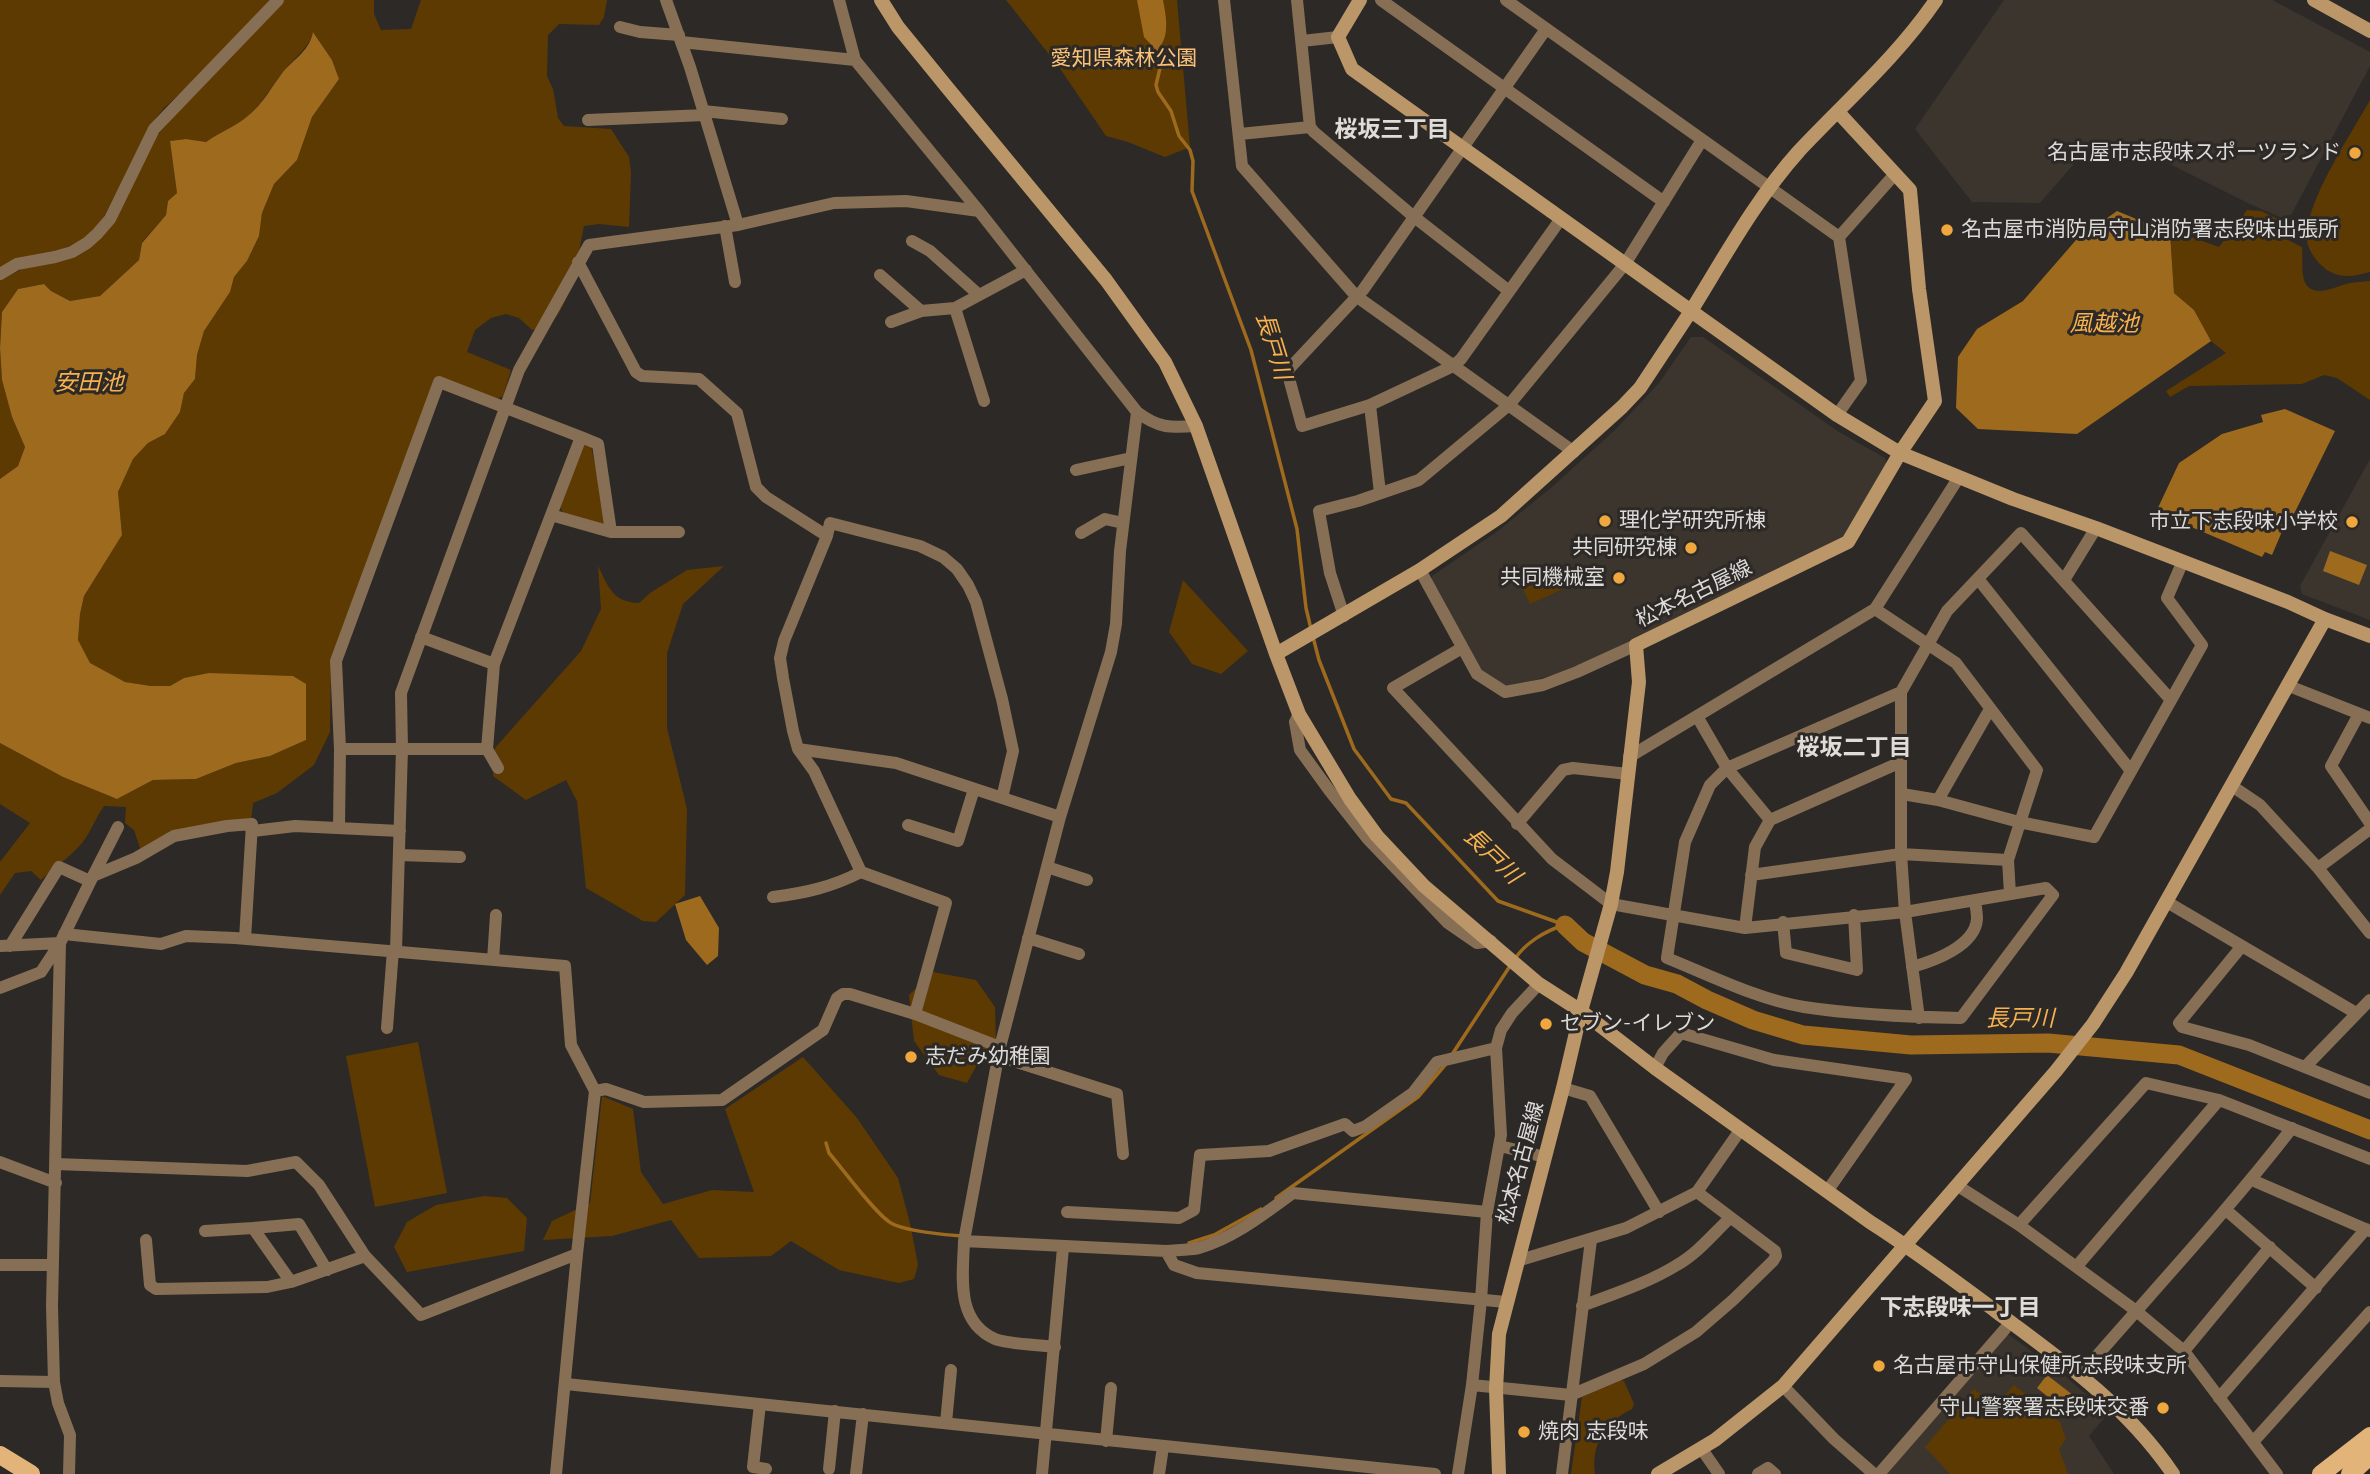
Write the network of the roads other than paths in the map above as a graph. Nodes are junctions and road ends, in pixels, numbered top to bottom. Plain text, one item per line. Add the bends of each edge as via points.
1 (278, 0) edge
2 (667, 0) edge
3 (839, 0) edge
4 (881, 0) edge
5 (1224, 0) edge
6 (1297, 0) edge
7 (1360, 0) edge
8 (1381, 0) edge
9 (1506, 0) edge
10 (1936, 0) edge
11 (2314, 0) edge
12 (620, 27) dead end
13 (1546, 29) junction
14 (2370, 32) edge
15 (1338, 37) junction
16 (680, 38) junction
17 (1303, 41) junction
18 (855, 60) junction
19 (1505, 89) junction
20 (1838, 112) junction
21 (704, 113) junction
22 (782, 119) dead end
23 (588, 120) dead end
24 (1310, 127) junction
25 (1240, 134) junction
26 (1702, 140) junction
27 (1462, 148) junction
28 (1895, 174) junction
29 (1769, 187) junction
30 (1664, 202) junction
31 (979, 211) junction
32 (1413, 216) junction
33 (1560, 220) junction
34 (732, 225) junction
35 (1839, 237) junction
36 (912, 241) dead end
37 (578, 262) junction
38 (1625, 264) junction
39 (1026, 270) junction
40 (0, 274) edge
41 (880, 275) dead end
42 (735, 282) dead end
43 (1509, 291) junction
44 (979, 295) junction
45 (1356, 296) junction
46 (955, 308) junction
47 (921, 311) junction
48 (1691, 311) junction
49 (891, 322) dead end
50 (1452, 366) junction
51 (984, 401) dead end
52 (1370, 405) junction
53 (1509, 405) junction
54 (503, 408) junction
55 (1137, 412) junction
56 (1837, 415) junction
57 (1196, 426) junction
58 (581, 437) junction
59 (1574, 453) junction
60 (1900, 453) junction
61 (1131, 458) junction
62 (1076, 470) dead end
63 (1959, 477) junction
64 (1380, 494) junction
65 (551, 515) junction
66 (1123, 523) junction
67 (2096, 528) junction
68 (611, 532) junction
69 (678, 532) dead end
70 (1081, 533) dead end
71 (827, 537) junction
72 (2183, 561) junction
73 (1420, 570) junction
74 (1979, 580) junction
75 (2064, 580) junction
76 (1875, 610) junction
77 (1344, 616) junction
78 (2325, 620) junction
79 (2370, 636) edge
80 (421, 637) junction
81 (1928, 643) junction
82 (1636, 645) junction
83 (1462, 648) junction
84 (1276, 653) junction
85 (494, 664) junction
86 (2289, 686) junction
87 (1901, 692) junction
88 (2171, 700) junction
89 (1990, 709) junction
90 (2364, 716) edge
91 (1698, 718) junction
92 (340, 749) junction
93 (487, 749) junction
94 (798, 749) junction
95 (402, 750) junction
96 (1629, 757) junction
97 (1901, 762) junction
98 (498, 768) dead end
99 (1727, 768) junction
100 (2131, 771) junction
101 (1628, 774) junction
102 (2232, 786) junction
103 (974, 789) junction
104 (1902, 794) junction
105 (1002, 799) junction
106 (1938, 800) junction
107 (1060, 817) junction
108 (1770, 820) junction
109 (2019, 822) junction
110 (2370, 823) edge
111 (1517, 824) junction
112 (908, 825) dead end
113 (118, 827) dead end
114 (340, 828) junction
115 (2370, 829) edge
116 (253, 831) junction
117 (400, 831) junction
118 (1901, 854) junction
119 (399, 855) junction
120 (460, 857) dead end
121 (2008, 860) junction
122 (1047, 867) junction
123 (2318, 868) junction
124 (861, 872) junction
125 (1751, 875) junction
126 (92, 878) junction
127 (1087, 880) dead end
128 (2010, 894) junction
129 (773, 897) dead end
130 (1975, 901) junction
131 (2167, 902) junction
132 (1611, 904) junction
133 (1905, 912) junction
134 (496, 915) dead end
135 (1674, 915) junction
136 (1854, 915) junction
137 (1783, 922) junction
138 (1745, 928) junction
139 (2370, 933) edge
140 (62, 938) junction
141 (1028, 938) junction
142 (245, 939) junction
143 (5, 946) edge
144 (2242, 946) junction
145 (394, 951) junction
146 (1079, 954) dead end
147 (494, 960) junction
148 (1912, 967) junction
149 (1539, 984) junction
150 (0, 988) edge
151 (2370, 1000) edge
152 (1581, 1011) junction
153 (2356, 1013) junction
154 (915, 1014) junction
155 (1919, 1018) junction
156 (387, 1028) dead end
157 (1496, 1048) junction
158 (999, 1051) junction
159 (2305, 1067) junction
160 (1655, 1068) junction
161 (1563, 1088) junction
162 (595, 1091) junction
163 (2370, 1093) edge
164 (2219, 1100) junction
165 (2292, 1128) junction
166 (1741, 1129) junction
167 (1500, 1146) junction
168 (1124, 1154) dead end
169 (1545, 1157) junction
170 (2370, 1159) edge
171 (0, 1161) edge
172 (56, 1164) junction
173 (2252, 1180) junction
174 (56, 1183) junction
175 (1958, 1186) junction
176 (1828, 1190) junction
177 (1696, 1192) junction
178 (2226, 1210) junction
179 (1067, 1212) dead end
180 (1487, 1212) junction
181 (1659, 1212) junction
182 (1730, 1218) junction
183 (2019, 1224) junction
184 (253, 1227) junction
185 (2368, 1230) edge
186 (205, 1231) dead end
187 (965, 1236) junction
188 (146, 1240) dead end
189 (1591, 1240) junction
190 (1906, 1245) junction
191 (2270, 1247) junction
192 (1063, 1248) junction
193 (1166, 1251) junction
194 (577, 1254) junction
195 (365, 1256) junction
196 (1517, 1261) junction
197 (0, 1265) edge
198 (53, 1265) junction
199 (2077, 1266) junction
200 (327, 1270) junction
201 (291, 1282) junction
202 (2316, 1288) junction
203 (1482, 1300) junction
204 (1506, 1302) junction
205 (1582, 1306) junction
206 (2136, 1310) junction
207 (2370, 1312) edge
208 (2005, 1329) dead end
209 (1055, 1347) junction
210 (2184, 1351) junction
211 (951, 1370) dead end
212 (2081, 1374) junction
213 (0, 1381) edge
214 (54, 1382) junction
215 (566, 1384) junction
216 (1472, 1385) junction
217 (1783, 1386) junction
218 (1111, 1388) dead end
219 (1496, 1389) junction
220 (1571, 1395) junction
221 (2219, 1398) junction
222 (760, 1404) junction
223 (835, 1411) junction
224 (863, 1414) junction
225 (946, 1423) junction
226 (1045, 1434) junction
227 (2370, 1436) edge
228 (1106, 1441) junction
229 (2253, 1441) junction
230 (1163, 1447) junction
231 (1702, 1448) junction
232 (0, 1455) edge
233 (2370, 1457) edge
234 (1312, 1468) edge
235 (766, 1469) dead end
236 (829, 1469) dead end
237 (31, 1474) edge
238 (69, 1474) edge
239 (556, 1474) edge
240 (856, 1474) edge
241 (1042, 1474) edge
242 (1159, 1474) edge
243 (1435, 1474) edge
244 (1458, 1474) edge
245 (1499, 1474) edge
246 (1562, 1474) edge
247 (1658, 1474) edge
248 (1719, 1474) edge
249 (1758, 1474) edge
250 (1775, 1474) edge
251 (1873, 1474) edge
252 (1880, 1474) edge
253 (2173, 1474) edge
254 (2277, 1474) edge
255 (2322, 1474) edge
256 (2350, 1474) edge

1 - 40 street via 153,129 110,219 97,234 72,252 18,264
2 - 16 street
3 - 18 street
4 - 57 street via 898,27 1106,280 1165,362
5 - 25 street
6 - 17 street
7 - 15 street
8 - 19 street
9 - 13 street
10 - 20 street via 1905,42
11 - 14 street
12 - 16 street
13 - 19 street
13 - 26 street
15 - 17 street
15 - 27 street via 1352,69
16 - 18 street
16 - 21 street
17 - 24 street
18 - 31 street
19 - 27 street
19 - 30 street
20 - 28 street, 松本名古屋線
20 - 29 street
21 - 22 street
21 - 23 street
21 - 34 street
24 - 25 street
24 - 32 street
25 - 45 street via 1242,166
26 - 29 street
26 - 30 street
27 - 32 street
27 - 33 street
28 - 35 street
28 - 60 street, 松本名古屋線 via 1910,190 1935,401
29 - 35 street
29 - 48 street
30 - 38 street
31 - 34 street via 906,201 834,203
31 - 39 street
32 - 43 street
32 - 45 street
33 - 38 street
33 - 43 street
34 - 37 street via 589,245
34 - 42 street
35 - 56 street via 1861,381
36 - 44 street via 930,251
37 - 54 street
37 - 71 street via 636,372 699,379 737,412 757,487
38 - 48 street
38 - 53 street
39 - 44 street
39 - 55 street
41 - 47 street
43 - 50 street
44 - 46 street
45 - 50 street
45 - 52 street via 1286,374 1303,426
46 - 47 street
46 - 51 street
47 - 49 street
48 - 56 street
48 - 59 street via 1640,388
50 - 52 street
50 - 53 street
52 - 64 street
53 - 59 street
53 - 64 street via 1419,481
54 - 58 street
54 - 80 street
54 - 92 street via 439,382 337,662
55 - 57 street via 1152,423 1172,428
55 - 61 street
56 - 60 street
57 - 84 street
58 - 65 street
58 - 68 street via 598,444
59 - 73 street via 1501,516
60 - 63 street
60 - 82 street, 松本名古屋線 via 1848,542
61 - 62 street
61 - 66 street
63 - 67 street
63 - 76 street
64 - 77 street via 1319,511 1330,573
65 - 68 street
65 - 85 street
66 - 70 street via 1105,520
66 - 107 street via 1111,652
67 - 72 street
67 - 75 street
68 - 69 street
71 - 94 street via 780,658
71 - 105 street via 830,523 907,542 943,556 957,569 976,602 1013,751
72 - 78 street
72 - 88 street via 2167,598 2202,645
73 - 77 street
73 - 83 street
74 - 75 street via 2021,533
74 - 81 street via 1947,611
74 - 100 street
75 - 88 street
76 - 81 street
76 - 91 street
77 - 84 street
78 - 79 street
78 - 86 street
80 - 85 street
80 - 95 street via 401,693
81 - 87 street
81 - 89 street via 1956,663
82 - 83 street via 1543,685 1505,692 1477,674
82 - 96 street, 松本名古屋線 via 1639,682
83 - 111 street via 1393,688
84 - 149 street via 1299,714 1377,836 1424,886
85 - 93 street
86 - 90 street
86 - 102 street
87 - 97 street
87 - 99 street
88 - 100 street
89 - 106 street
89 - 109 street via 2037,770
90 - 110 street via 2331,766
91 - 96 street
91 - 99 street
92 - 95 street
92 - 114 street
93 - 95 street
93 - 98 street
94 - 103 street via 896,763
94 - 124 street via 814,771
95 - 117 street
96 - 101 street, 松本名古屋線
97 - 104 street
97 - 108 street
99 - 108 street
99 - 135 street via 1710,785 1685,842
100 - 109 street via 2094,837
101 - 111 street via 1563,770
101 - 132 street, 松本名古屋線
102 - 123 street via 2260,805
102 - 131 street
103 - 105 street
103 - 112 street via 958,841
104 - 106 street
104 - 118 street
105 - 107 street
106 - 109 street
107 - 122 street
108 - 125 street via 1755,847
109 - 121 street
111 - 132 street via 1552,859
113 - 126 street
114 - 116 street via 295,826
114 - 117 street
115 - 123 street
116 - 126 street via 253,824 174,835
116 - 142 street
117 - 119 street
118 - 121 street
118 - 125 street
118 - 133 street
119 - 120 street
119 - 145 street
121 - 128 street
122 - 127 street
122 - 141 street
123 - 139 street
124 - 129 street via 810,892
124 - 154 street via 946,902
125 - 138 street
126 - 140 street
126 - 143 street via 59,867
128 - 130 street
128 - 155 street via 2046,888 2053,895 1961,1018
130 - 133 street
130 - 148 street via 1977,921 1964,943 1938,960
131 - 144 street
131 - 175 street via 2091,1027
132 - 135 street
132 - 152 street, 松本名古屋線
133 - 136 street
133 - 148 street
134 - 147 street
135 - 138 street
135 - 155 street via 1667,958 1690,968 1802,1006
136 - 137 street
136 - 137 street via 1857,970 1786,953
137 - 138 street
140 - 142 street via 161,944 186,936
140 - 143 street
140 - 150 street via 41,972
140 - 172 street
141 - 146 street
141 - 158 street
142 - 145 street
144 - 153 street
144 - 159 street via 2179,1023
145 - 147 street
145 - 156 street
147 - 162 street via 565,966 571,1045
148 - 155 street
149 - 152 street
149 - 157 street via 1512,1013
151 - 153 street
152 - 160 street
152 - 161 street, 松本名古屋線
153 - 159 street
154 - 158 street
154 - 162 street via 843,994 823,1030 722,1100 644,1102 606,1089
157 - 167 street
157 - 179 street via 1437,1062 1413,1093 1366,1126 1353,1130 1345,1124 1269,1151 1200,1154 1194,1210 1179,1218
158 - 168 street via 1117,1094
158 - 187 street
159 - 163 street
160 - 166 street
160 - 176 street via 1681,1033 1774,1060 1906,1079
161 - 169 street, 松本名古屋線
161 - 181 street via 1590,1096
162 - 194 street
164 - 165 street
164 - 183 street via 2146,1083
164 - 199 street
165 - 170 street
165 - 173 street
166 - 176 street
166 - 177 street
167 - 169 street
167 - 180 street
169 - 196 street, 松本名古屋線
171 - 174 street
172 - 174 street
172 - 195 street via 247,1171 296,1162 319,1185
173 - 178 street
173 - 185 street
174 - 198 street
175 - 183 street
175 - 190 street
176 - 190 street
177 - 181 street
177 - 182 street
178 - 191 street
178 - 206 street
180 - 193 street via 1293,1193 1222,1239 1198,1248
180 - 203 street
181 - 189 street
182 - 205 street via 1676,1266
182 - 220 street via 1775,1251 1773,1261 1696,1332 1644,1364
183 - 199 street
184 - 186 street
184 - 200 street via 299,1224
184 - 201 street
185 - 202 street
187 - 192 street
187 - 209 street via 962,1290 976,1323 995,1339
188 - 201 street via 150,1285 156,1289 267,1287
189 - 196 street
189 - 205 street
190 - 212 street
190 - 217 street
191 - 202 street
191 - 210 street
192 - 193 street
192 - 209 street
193 - 203 street via 1174,1265 1197,1273
194 - 195 street via 421,1315
194 - 215 street
195 - 200 street
196 - 204 street, 松本名古屋線
197 - 198 street
198 - 214 street
199 - 206 street
200 - 201 street
202 - 221 street
203 - 204 street
203 - 216 street
204 - 219 street, 松本名古屋線
205 - 220 street
206 - 210 street
206 - 212 street
207 - 229 street
208 - 252 street
209 - 226 street
210 - 221 street
211 - 225 street
212 - 253 street via 2129,1419
213 - 214 street
214 - 238 street via 69,1435
215 - 222 street
215 - 239 street
216 - 219 street
216 - 244 street
217 - 231 street
217 - 251 street
218 - 228 street
219 - 220 street
219 - 245 street, 松本名古屋線
220 - 246 street
221 - 229 street
222 - 223 street
222 - 235 street via 753,1468
223 - 224 street
223 - 236 street
224 - 225 street
224 - 240 street
225 - 226 street
226 - 228 street
226 - 241 street
227 - 255 main road
228 - 230 street
229 - 254 street
230 - 234 street
230 - 242 street
231 - 247 street
231 - 248 street
232 - 237 main road
233 - 256 main road
234 - 243 street
249 - 250 street via 1768,1468

